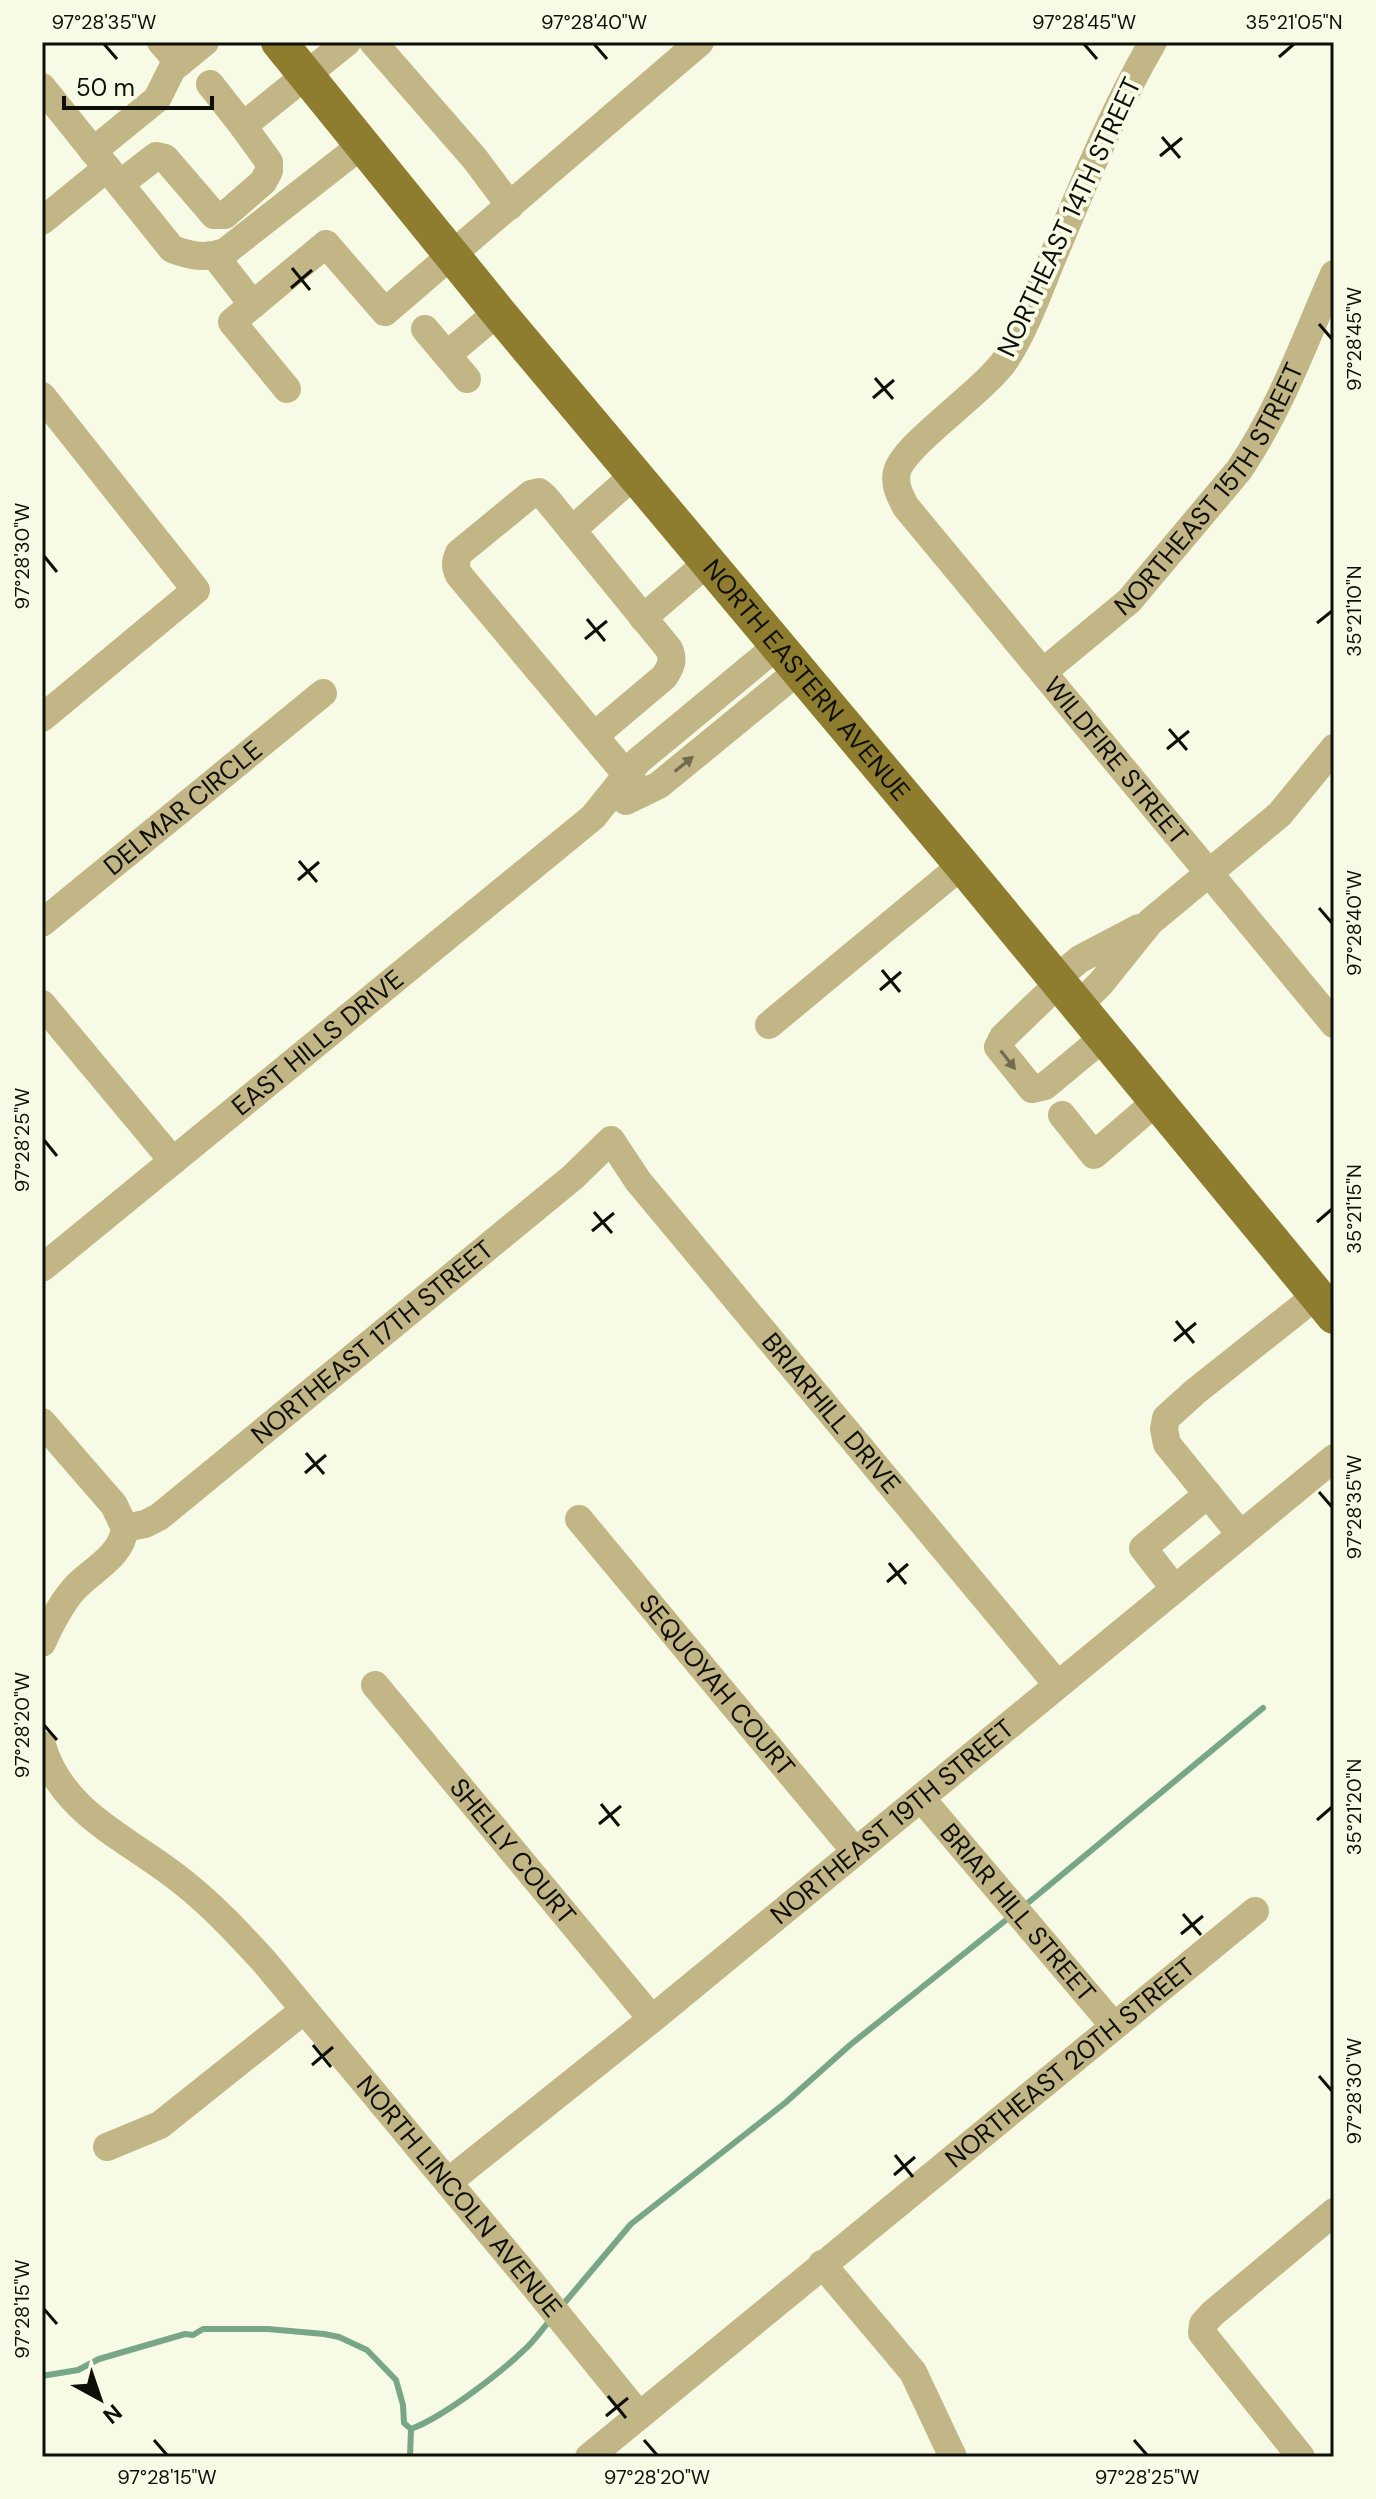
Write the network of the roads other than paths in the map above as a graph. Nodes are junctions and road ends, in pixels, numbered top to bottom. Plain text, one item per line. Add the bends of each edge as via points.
1 (205, 42) edge
2 (279, 42) edge
3 (347, 42) edge
4 (373, 42) edge
5 (700, 42) edge
6 (1153, 42) edge
7 (170, 53) edge
8 (307, 76) junction
9 (210, 84) dead end
10 (42, 87) edge
11 (243, 126) junction
12 (363, 144) junction
13 (107, 168) junction
14 (510, 206) junction
15 (42, 221) edge
16 (215, 256) junction
17 (453, 256) junction
18 (1334, 274) edge
19 (253, 305) junction
20 (498, 312) junction
21 (425, 329) dead end
22 (447, 355) junction
23 (467, 379) dead end
24 (287, 389) dead end
25 (42, 396) edge
26 (634, 475) junction
27 (900, 495) joint
28 (572, 530) junction
29 (707, 563) junction
30 (643, 618) junction
31 (787, 658) junction
32 (1043, 672) junction
33 (323, 693) dead end
34 (42, 718) edge
35 (594, 736) junction
36 (1334, 748) edge
37 (634, 784) junction
38 (962, 865) junction
39 (1209, 874) junction
40 (42, 923) edge
41 (1064, 989) junction
42 (42, 1004) edge
43 (1334, 1024) edge
44 (769, 1025) dead end
45 (1104, 1037) junction
46 (1157, 1101) junction
47 (1062, 1115) dead end
48 (611, 1140) joint
49 (173, 1161) junction
50 (42, 1268) edge
51 (1329, 1309) edge
52 (42, 1422) edge
53 (1334, 1458) edge
54 (1208, 1494) junction
55 (579, 1519) dead end
56 (125, 1528) junction
57 (1241, 1535) junction
58 (1175, 1589) junction
59 (42, 1643) edge
60 (1057, 1684) junction
61 (375, 1685) dead end
62 (42, 1745) edge
63 (921, 1798) junction
64 (855, 1851) junction
65 (1255, 1911) dead end
66 (303, 2011) junction
67 (652, 2019) junction
68 (1114, 2026) junction
69 (107, 2147) dead end
70 (448, 2182) junction
71 (1334, 2212) edge
72 (822, 2264) junction
73 (639, 2415) junction
74 (589, 2457) edge
75 (953, 2457) edge
76 (1301, 2457) edge

1 - 7 street
2 - 8 main road, NORTH EASTERN AVENUE
3 - 8 street
4 - 14 street
5 - 14 street
6 - 27 street, NORTHEAST 14TH STREET via 1086,175 1006,358 974,395 901,461 896,480
7 - 13 street via 172,69 157,99
8 - 11 street
8 - 12 main road, NORTH EASTERN AVENUE
9 - 11 street
10 - 13 street
11 - 13 street via 269,162 269,171 225,215 214,215 165,158
12 - 16 street
12 - 17 main road, NORTH EASTERN AVENUE
13 - 15 street
13 - 16 street via 172,249
14 - 17 street
16 - 19 street
17 - 19 street via 385,312 326,244
17 - 20 main road, NORTH EASTERN AVENUE
18 - 32 street, NORTHEAST 15TH STREET via 1279,399 1239,470 1129,601
19 - 24 street via 232,322
20 - 22 street
20 - 26 main road, NORTH EASTERN AVENUE
21 - 22 street
22 - 23 street
25 - 34 street via 196,590
26 - 28 street
26 - 29 main road, NORTH EASTERN AVENUE
27 - 32 street, WILDFIRE STREET
28 - 30 street
28 - 35 street via 545,497 531,494 455,560 459,575
29 - 30 street
29 - 31 main road, NORTH EASTERN AVENUE
30 - 35 street via 669,649 670,668
31 - 37 street, EAST HILLS DRIVE via 638,761
31 - 38 main road, NORTH EASTERN AVENUE
32 - 39 street, WILDFIRE STREET
33 - 40 street, DELMAR CIRCLE
35 - 37 street
36 - 39 street via 1280,814
37 - 49 street, EAST HILLS DRIVE
38 - 41 main road, NORTH EASTERN AVENUE
38 - 44 street
39 - 41 street via 1150,922 1101,983
39 - 43 street, WILDFIRE STREET
41 - 45 main road, NORTH EASTERN AVENUE
41 -> 45 street via 1003,1037 998,1047 1013,1067 1032,1089 1045,1086
42 - 49 street
45 - 46 main road, NORTH EASTERN AVENUE
46 - 47 street via 1094,1155
46 - 51 main road, NORTH EASTERN AVENUE
48 - 56 street, NORTHEAST 17TH STREET via 192,1491 159,1517
48 - 60 street, BRIARHILL DRIVE via 638,1181
49 - 50 street, EAST HILLS DRIVE
51 - 54 street via 1196,1391 1166,1418 1167,1444
52 - 56 street via 114,1505
53 - 57 street, NORTHEAST 19TH STREET
54 - 57 street
54 - 58 street via 1143,1548
55 - 64 street, SEQUOYAH COURT
56 - 59 street via 120,1547 66,1599
57 - 58 street, NORTHEAST 19TH STREET
58 - 60 street, NORTHEAST 19TH STREET
60 - 63 street, NORTHEAST 19TH STREET
61 - 67 street, SHELLY COURT
62 - 66 street, NORTH LINCOLN AVENUE via 52,1773 73,1800 206,1902
63 - 64 street, NORTHEAST 19TH STREET
63 - 68 street, BRIAR HILL STREET
64 - 67 street, NORTHEAST 19TH STREET
65 - 68 street, NORTHEAST 20TH STREET
66 - 69 street via 160,2125
66 - 70 street, NORTH LINCOLN AVENUE
67 - 70 street, NORTHEAST 19TH STREET
68 - 72 street, NORTHEAST 20TH STREET
70 - 73 street, NORTH LINCOLN AVENUE
71 - 76 street via 1203,2324 1202,2333
72 - 73 street, NORTHEAST 20TH STREET
72 - 75 street via 913,2372
73 - 74 street, NORTHEAST 20TH STREET

